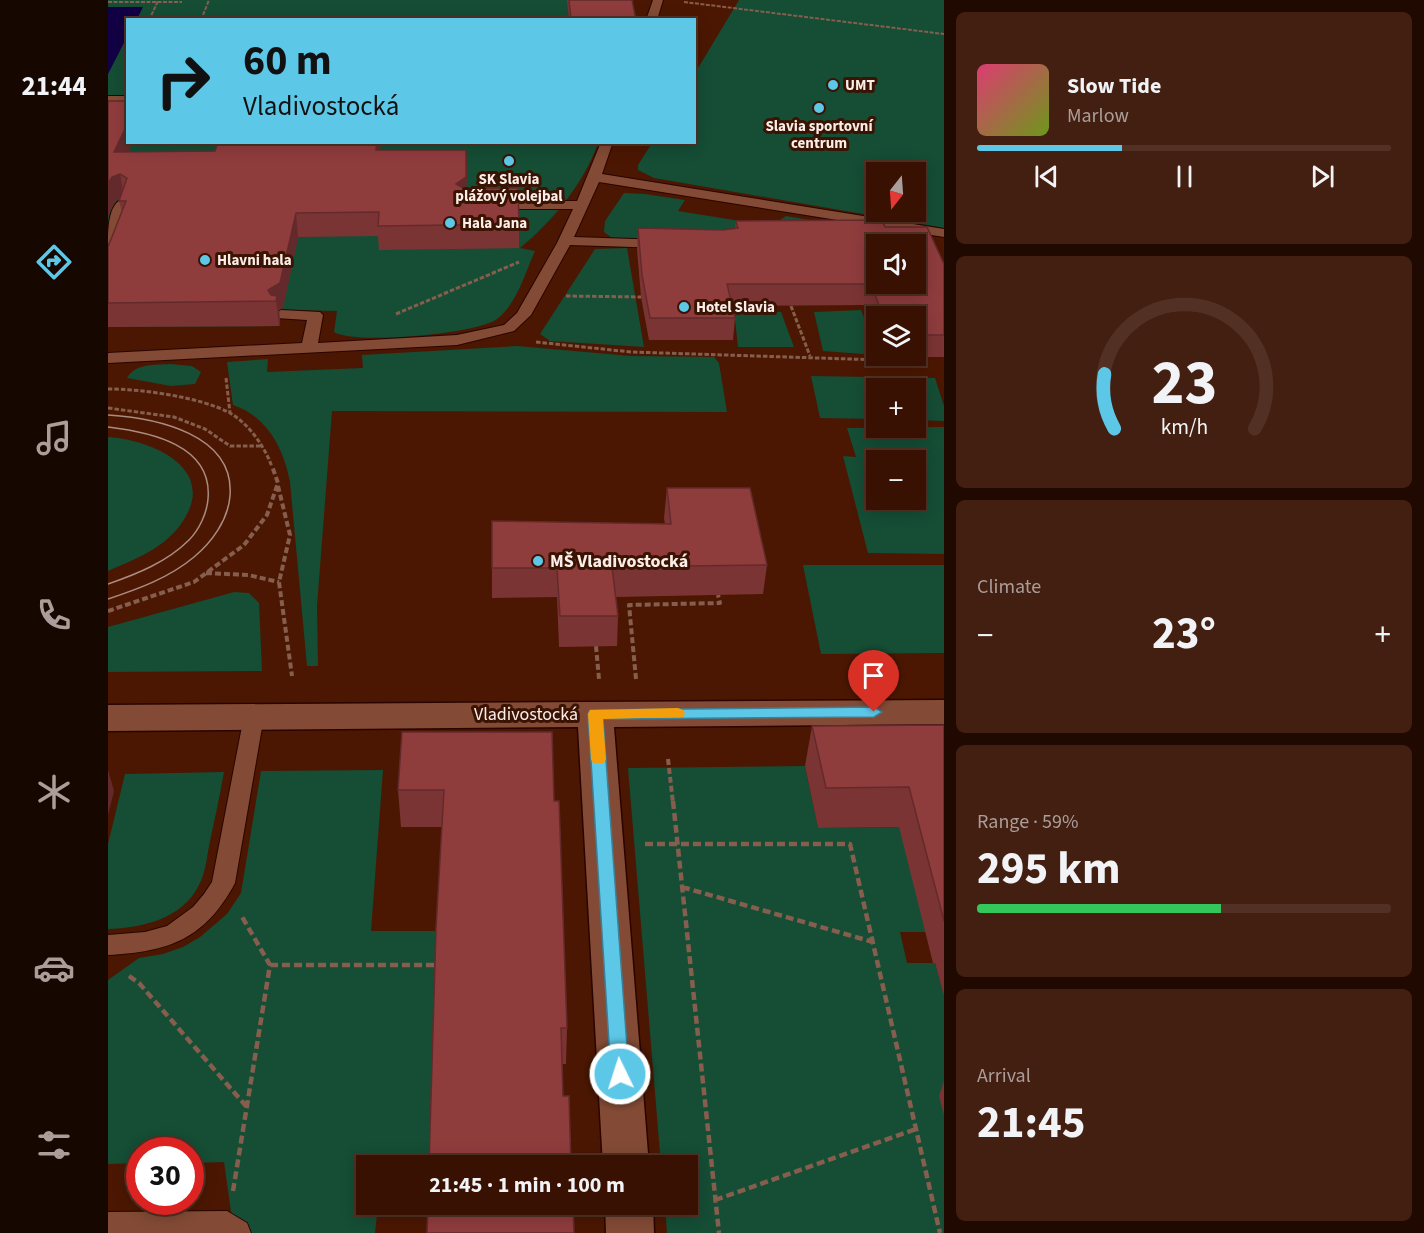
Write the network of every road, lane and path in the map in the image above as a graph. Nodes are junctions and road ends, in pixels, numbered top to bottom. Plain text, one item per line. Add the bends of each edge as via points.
1 (209, 0) edge
2 (658, 0) edge
3 (158, 1) edge
4 (677, 1) edge
5 (108, 2) edge
6 (182, 2) dead end
7 (150, 18) edge
8 (202, 18) edge
9 (652, 18) edge
10 (944, 34) edge
11 (108, 100) edge
12 (126, 100) edge
13 (606, 144) edge
14 (595, 177) junction
15 (123, 203) edge
16 (582, 204) junction
17 (478, 205) edge
18 (944, 233) edge
19 (108, 240) edge
20 (564, 242) junction
21 (676, 244) edge
22 (533, 295) junction
23 (641, 297) edge
24 (791, 306) edge
25 (395, 314) dead end
26 (281, 315) dead end
27 (489, 332) junction
28 (309, 347) junction
29 (222, 353) junction
30 (810, 356) junction
31 (108, 358) edge
32 (866, 359) edge
33 (108, 389) edge
34 (108, 408) edge
35 (230, 413) junction
36 (262, 446) junction
37 (278, 483) junction
38 (206, 573) junction
39 (279, 582) junction
40 (718, 595) edge
41 (108, 611) edge
42 (596, 646) edge
43 (292, 676) dead end
44 (636, 682) dead end
45 (598, 698) junction
46 (944, 712) edge
47 (254, 716) junction
48 (108, 718) edge
49 (668, 759) dead end
50 (677, 844) junction
51 (604, 845) junction
52 (223, 884) junction
53 (682, 887) junction
54 (873, 942) junction
55 (108, 945) edge
56 (270, 965) junction
57 (439, 965) edge
58 (123, 972) dead end
59 (247, 1106) junction
60 (916, 1129) junction
61 (625, 1155) edge
62 (715, 1200) junction
63 (629, 1215) edge
64 (108, 1226) edge
65 (232, 1229) edge
66 (630, 1233) edge
67 (719, 1233) edge
68 (940, 1233) edge

1 - 8 path
2 - 9 lane
3 - 5 path
3 - 6 path
3 - 7 path
4 - 10 path
11 - 12 lane
13 - 14 lane
14 - 16 lane
14 - 18 lane
15 - 19 lane
16 - 17 lane
16 - 20 lane
20 - 21 lane
20 - 22 lane
20 - 25 path
22 - 23 path
22 - 27 lane via 523,315 509,327
24 - 30 path
26 - 28 lane via 315,315
27 - 28 lane via 457,340
27 - 30 path via 569,347 632,352
28 - 29 lane
29 - 31 lane
29 - 35 path
30 - 32 path
33 - 35 path via 139,389
34 - 36 path via 174,417 205,429 230,446
35 - 36 path via 246,425
36 - 37 path
37 - 38 path via 267,515 244,545
37 - 39 path via 290,535
38 - 39 path via 248,575
38 - 41 path via 194,582
39 - 43 path
40 - 44 path via 720,603 628,605
42 - 45 path
45 - 46 street, Vladivostocká
45 - 47 street, Vladivostocká
45 - 51 street
47 - 48 street, Vladivostocká
47 - 52 lane
49 - 50 path
50 - 51 path
50 - 53 path
50 - 54 path via 850,844
51 - 61 street
52 - 55 lane via 214,901 188,927 157,941
52 - 56 path
53 - 54 path
53 - 62 path
54 - 60 path
56 - 57 path
56 - 59 path
58 - 59 path via 139,983
59 - 65 path
60 - 62 path
60 - 68 path
62 - 67 path
63 - 66 street
64 - 65 lane

